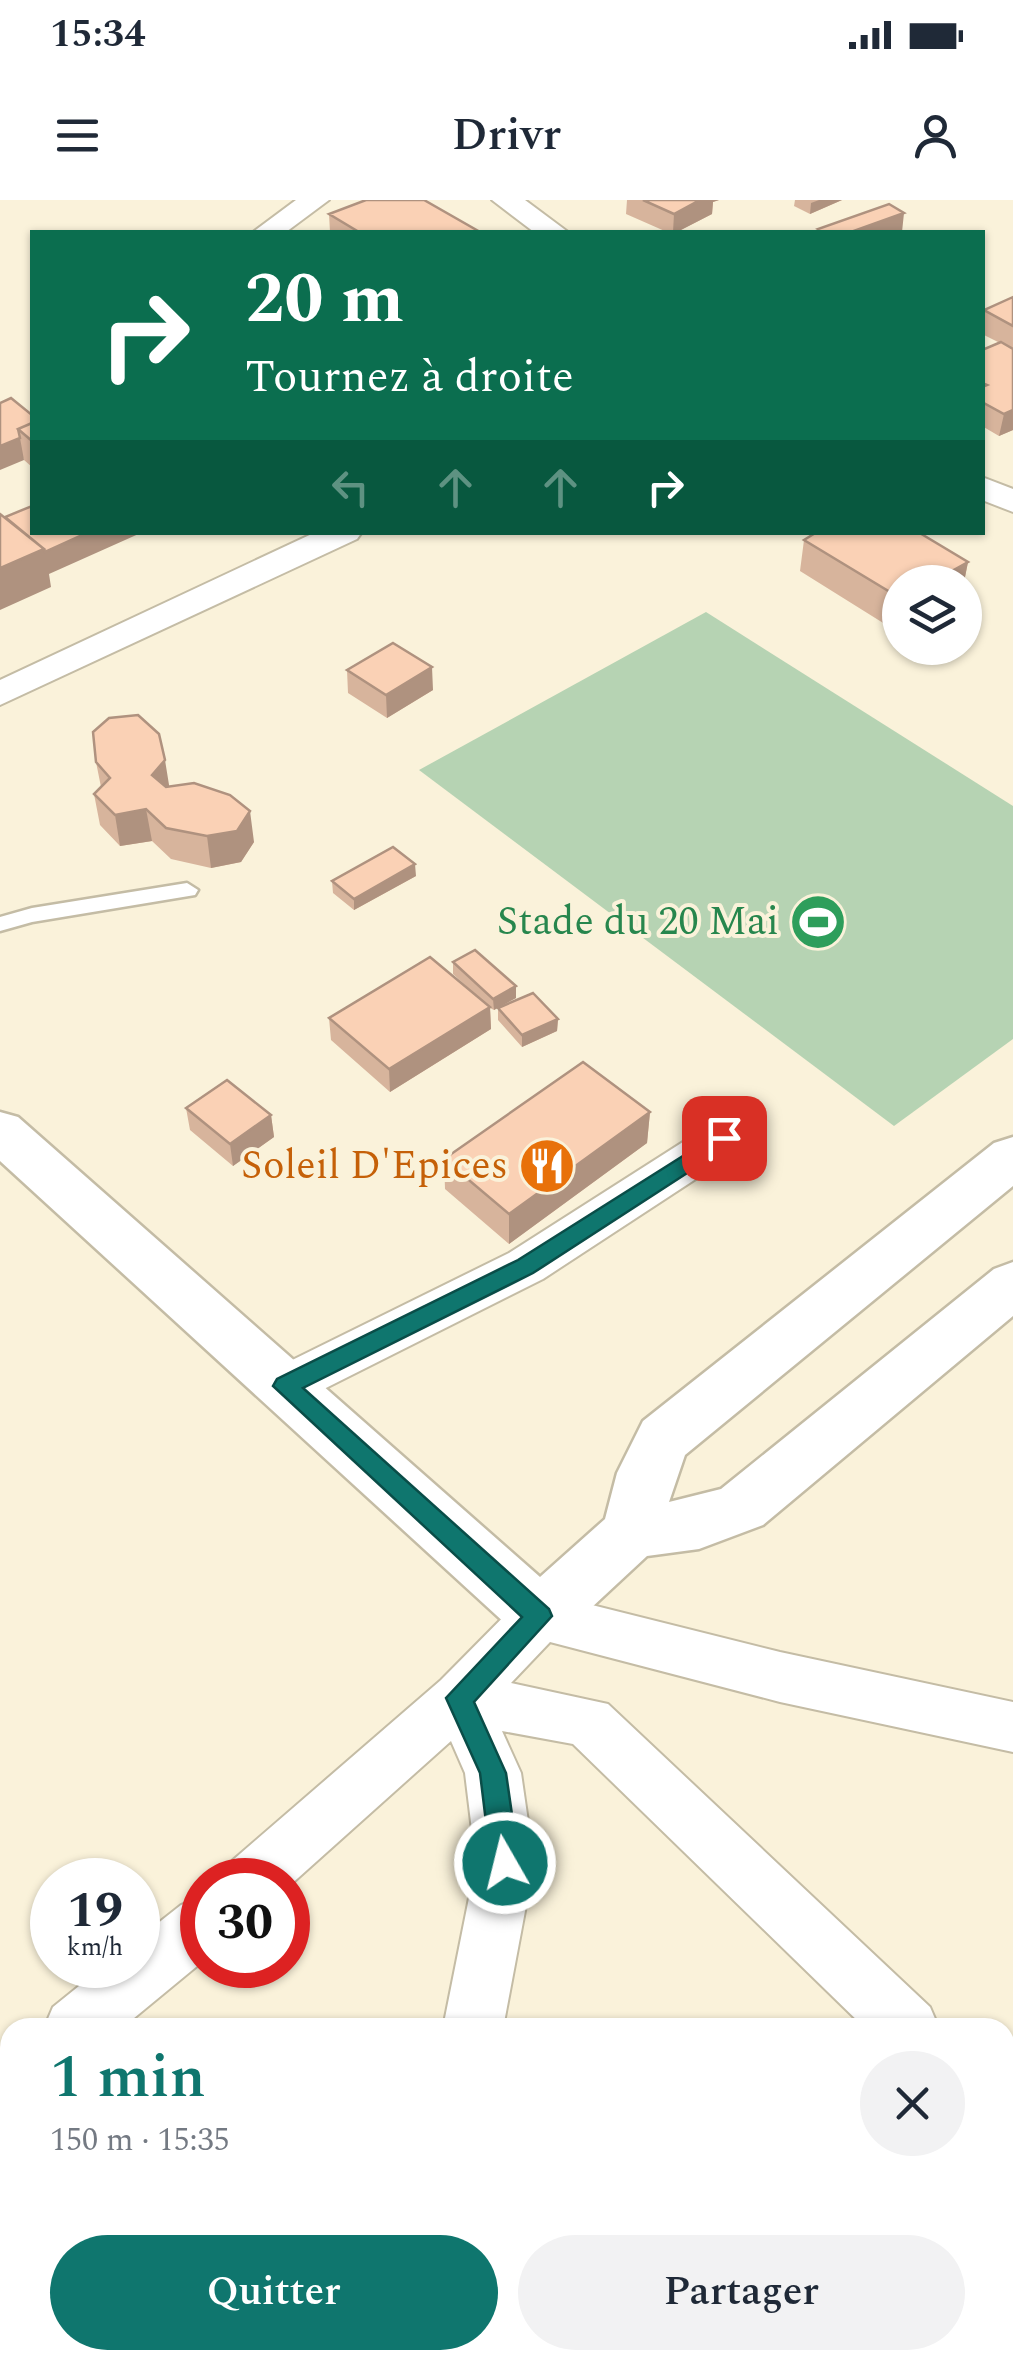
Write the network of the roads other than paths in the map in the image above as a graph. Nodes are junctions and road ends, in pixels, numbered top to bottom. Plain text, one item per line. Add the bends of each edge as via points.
1 (314, 200) edge
2 (506, 200) edge
3 (270, 230) edge
4 (549, 230) edge
5 (985, 488) edge
6 (1013, 502) edge
7 (339, 535) edge
8 (0, 694) edge
9 (187, 890) dead end
10 (0, 924) edge
11 (0, 1130) edge
12 (724, 1138) dead end
13 (1013, 1157) edge
14 (1013, 1284) edge
15 (285, 1386) junction
16 (631, 1533) junction
17 (540, 1616) junction
18 (460, 1698) junction
19 (1013, 1727) edge
20 (278, 1858) edge
21 (180, 1943) edge
22 (86, 2018) edge
23 (476, 2018) edge
24 (899, 2018) edge

1 - 3 street
2 - 4 street
5 - 6 street
7 - 8 street
9 - 10 lane
11 - 15 street
12 - 15 street via 526,1266
13 - 16 street via 664,1438 646,1474
14 - 16 street via 742,1506 699,1523
15 - 17 street
16 - 17 street
17 - 18 street
17 - 19 street
18 - 20 street
18 - 23 street via 493,1773 505,1863
18 - 24 street via 588,1722
21 - 22 street

